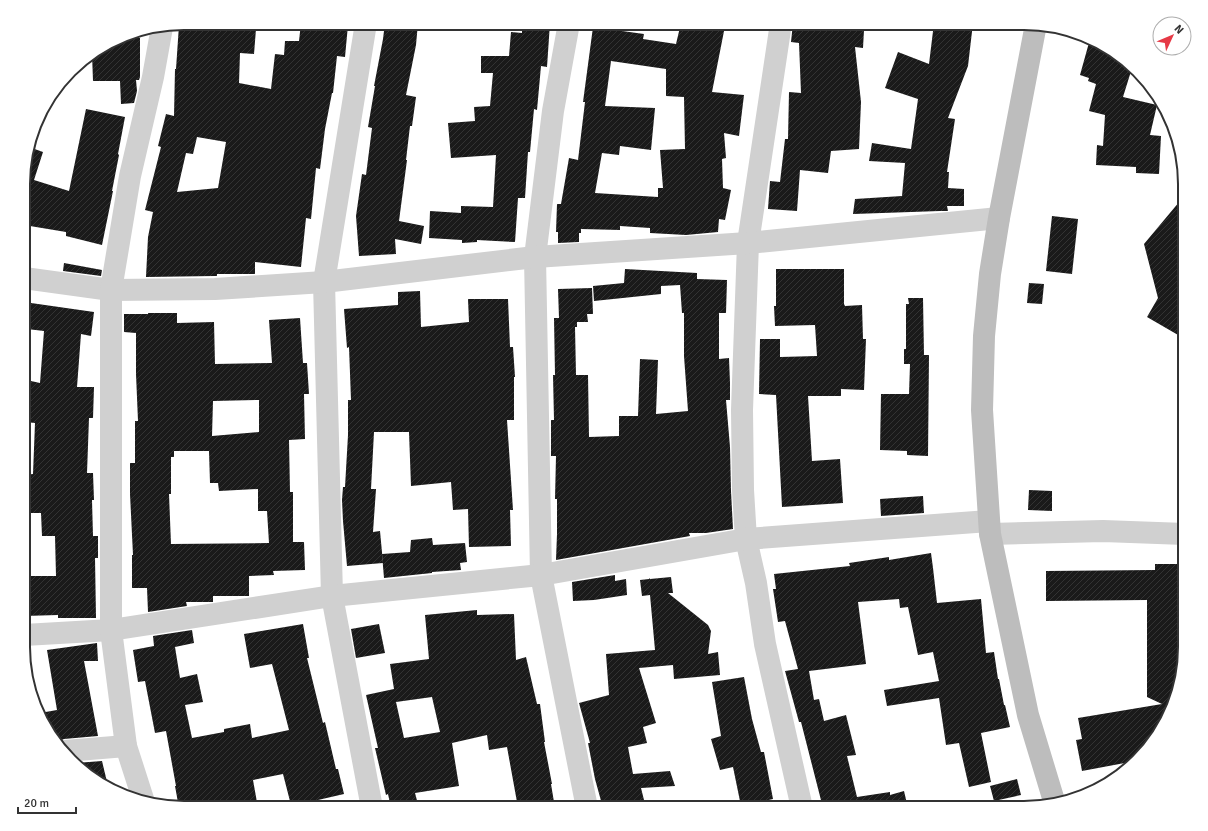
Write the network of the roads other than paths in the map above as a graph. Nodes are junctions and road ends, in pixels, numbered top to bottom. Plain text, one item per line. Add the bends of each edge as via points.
1 (365, 30) edge
2 (568, 30) edge
3 (780, 30) edge
4 (1035, 30) edge
5 (161, 32) edge
6 (999, 218) junction
7 (748, 243) junction
8 (535, 257) junction
9 (30, 279) edge
10 (324, 282) junction
11 (111, 290) junction
12 (989, 528) junction
13 (1178, 534) edge
14 (746, 539) junction
15 (541, 575) junction
16 (332, 596) junction
17 (111, 630) junction
18 (30, 635) edge
19 (126, 746) junction
20 (70, 751) edge
21 (142, 795) edge
22 (1053, 798) edge
23 (371, 801) edge
24 (586, 801) edge
25 (800, 801) edge

1 - 10 street
2 - 8 street via 553,112
3 - 7 street
4 - 6 street
5 - 11 street via 130,176
6 - 7 street
6 - 12 street via 984,336 982,410
7 - 8 street
7 - 14 street via 742,410
8 - 10 street
8 - 15 street
9 - 11 street
10 - 11 street via 215,290
10 - 16 street
11 - 17 street
12 - 13 street
12 - 14 street
12 - 22 street via 1028,715
14 - 15 street
14 - 25 street via 756,583 765,644
15 - 16 street
15 - 24 street
16 - 17 street
16 - 23 street
17 - 18 street
17 - 19 street
19 - 20 street
19 - 21 street

